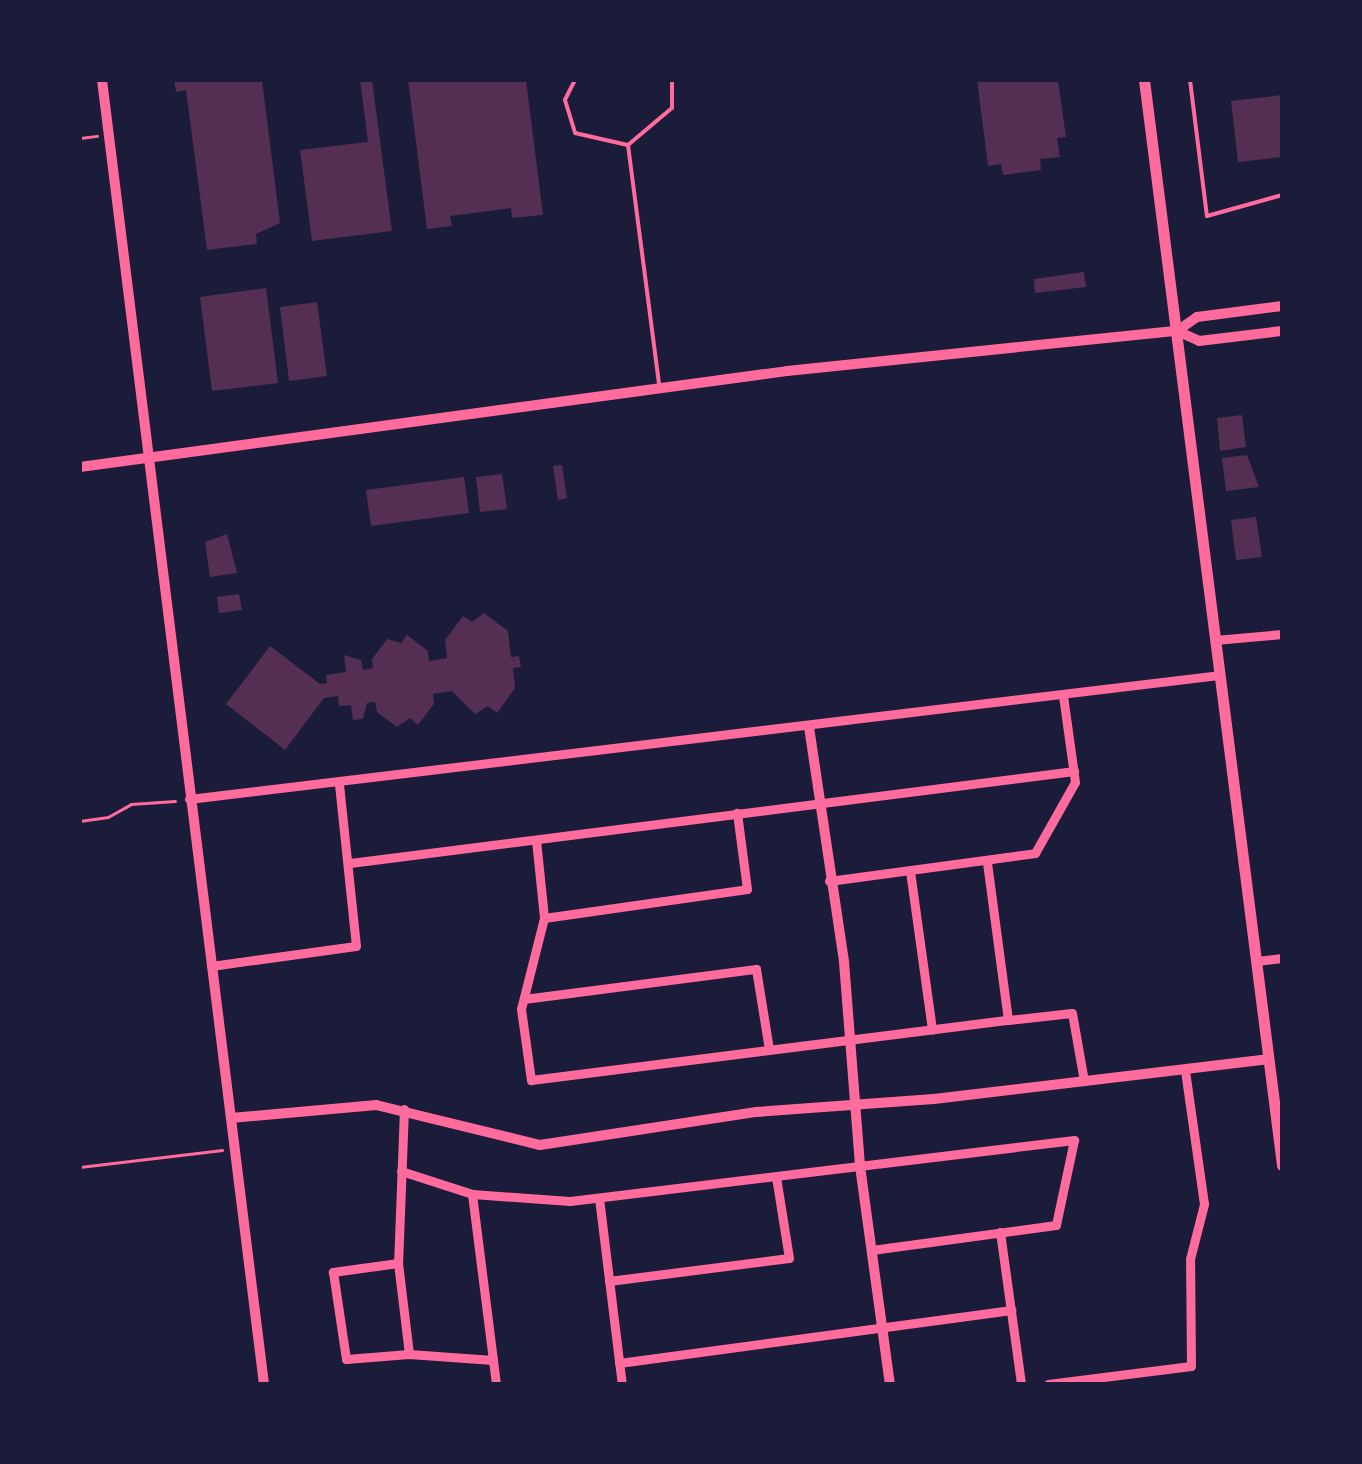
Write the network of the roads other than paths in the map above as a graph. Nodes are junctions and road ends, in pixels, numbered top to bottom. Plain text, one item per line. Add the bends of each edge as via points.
1 (102, 80) edge
2 (575, 80) edge
3 (672, 80) edge
4 (1144, 80) edge
5 (1190, 80) edge
6 (628, 145) junction
7 (1282, 194) edge
8 (1282, 306) edge
9 (1178, 330) junction
10 (1282, 330) edge
11 (659, 389) junction
12 (149, 460) junction
13 (80, 467) edge
14 (1282, 634) edge
15 (1215, 640) junction
16 (1219, 675) junction
17 (1064, 696) junction
18 (809, 727) junction
19 (1074, 771) junction
20 (339, 785) junction
21 (189, 800) junction
22 (820, 802) junction
23 (737, 813) junction
24 (536, 840) junction
25 (350, 862) junction
26 (987, 862) junction
27 (910, 871) junction
28 (829, 881) junction
29 (544, 918) junction
30 (1282, 958) edge
31 (1256, 961) junction
32 (211, 966) junction
33 (524, 999) junction
34 (1008, 1020) junction
35 (932, 1029) junction
36 (853, 1040) junction
37 (769, 1049) junction
38 (1268, 1059) junction
39 (1185, 1070) junction
40 (1084, 1081) junction
41 (859, 1104) junction
42 (404, 1108) junction
43 (231, 1118) junction
44 (1282, 1165) edge
45 (860, 1166) junction
46 (400, 1171) junction
47 (776, 1176) junction
48 (472, 1194) junction
49 (599, 1198) junction
50 (1000, 1232) junction
51 (872, 1250) junction
52 (398, 1263) junction
53 (609, 1281) junction
54 (1011, 1310) junction
55 (884, 1327) junction
56 (409, 1354) junction
57 (493, 1360) junction
58 (619, 1363) junction
59 (264, 1384) edge
60 (496, 1384) edge
61 (622, 1384) edge
62 (890, 1384) edge
63 (1021, 1384) edge
64 (1048, 1384) edge

1 - 12 street
2 - 6 lane via 564,100 575,134
3 - 6 lane via 672,108
4 - 9 main road
5 - 7 lane via 1207,216
6 - 11 lane
8 - 9 street via 1197,316
9 - 10 street via 1199,341
9 - 11 street
9 - 15 main road
11 - 12 street
12 - 13 street
12 - 21 street
14 - 15 street
15 - 16 main road
16 - 17 street
16 - 31 main road
17 - 18 street
17 - 19 street
18 - 20 street
18 - 22 street
19 - 22 street
19 - 26 street via 1075,782 1035,853
20 - 21 street
20 - 25 street
21 - 32 street
22 - 23 street
22 - 28 street
23 - 24 street
23 - 29 street via 747,889
24 - 25 street
24 - 29 street
25 - 32 street via 356,946
26 - 27 street
26 - 34 street
27 - 28 street
27 - 35 street
28 - 36 street
29 - 33 street
30 - 31 street
31 - 38 main road
32 - 43 street
33 - 37 street via 756,968
33 - 37 street via 531,1080
34 - 35 street
34 - 40 street via 1072,1013
35 - 36 street
36 - 37 street
36 - 41 street
38 - 39 street
38 - 44 main road
39 - 40 street
39 - 64 street via 1204,1204 1190,1259 1192,1366
40 - 41 street
41 - 42 street via 540,1145
41 - 45 street
42 - 43 street via 334,1106
42 - 46 street
43 - 59 street
45 - 47 street
45 - 50 street via 1074,1140 1056,1224
45 - 51 street
46 - 48 street
46 - 52 street
47 - 49 street
47 - 53 street via 789,1258
48 - 49 street
48 - 57 street
49 - 53 street
50 - 51 street
50 - 54 street
51 - 55 street
52 - 56 street
52 - 56 street via 333,1272 346,1359
53 - 58 street
54 - 55 street
54 - 63 street
55 - 58 street
55 - 62 street
56 - 57 street
57 - 60 street
58 - 61 street

